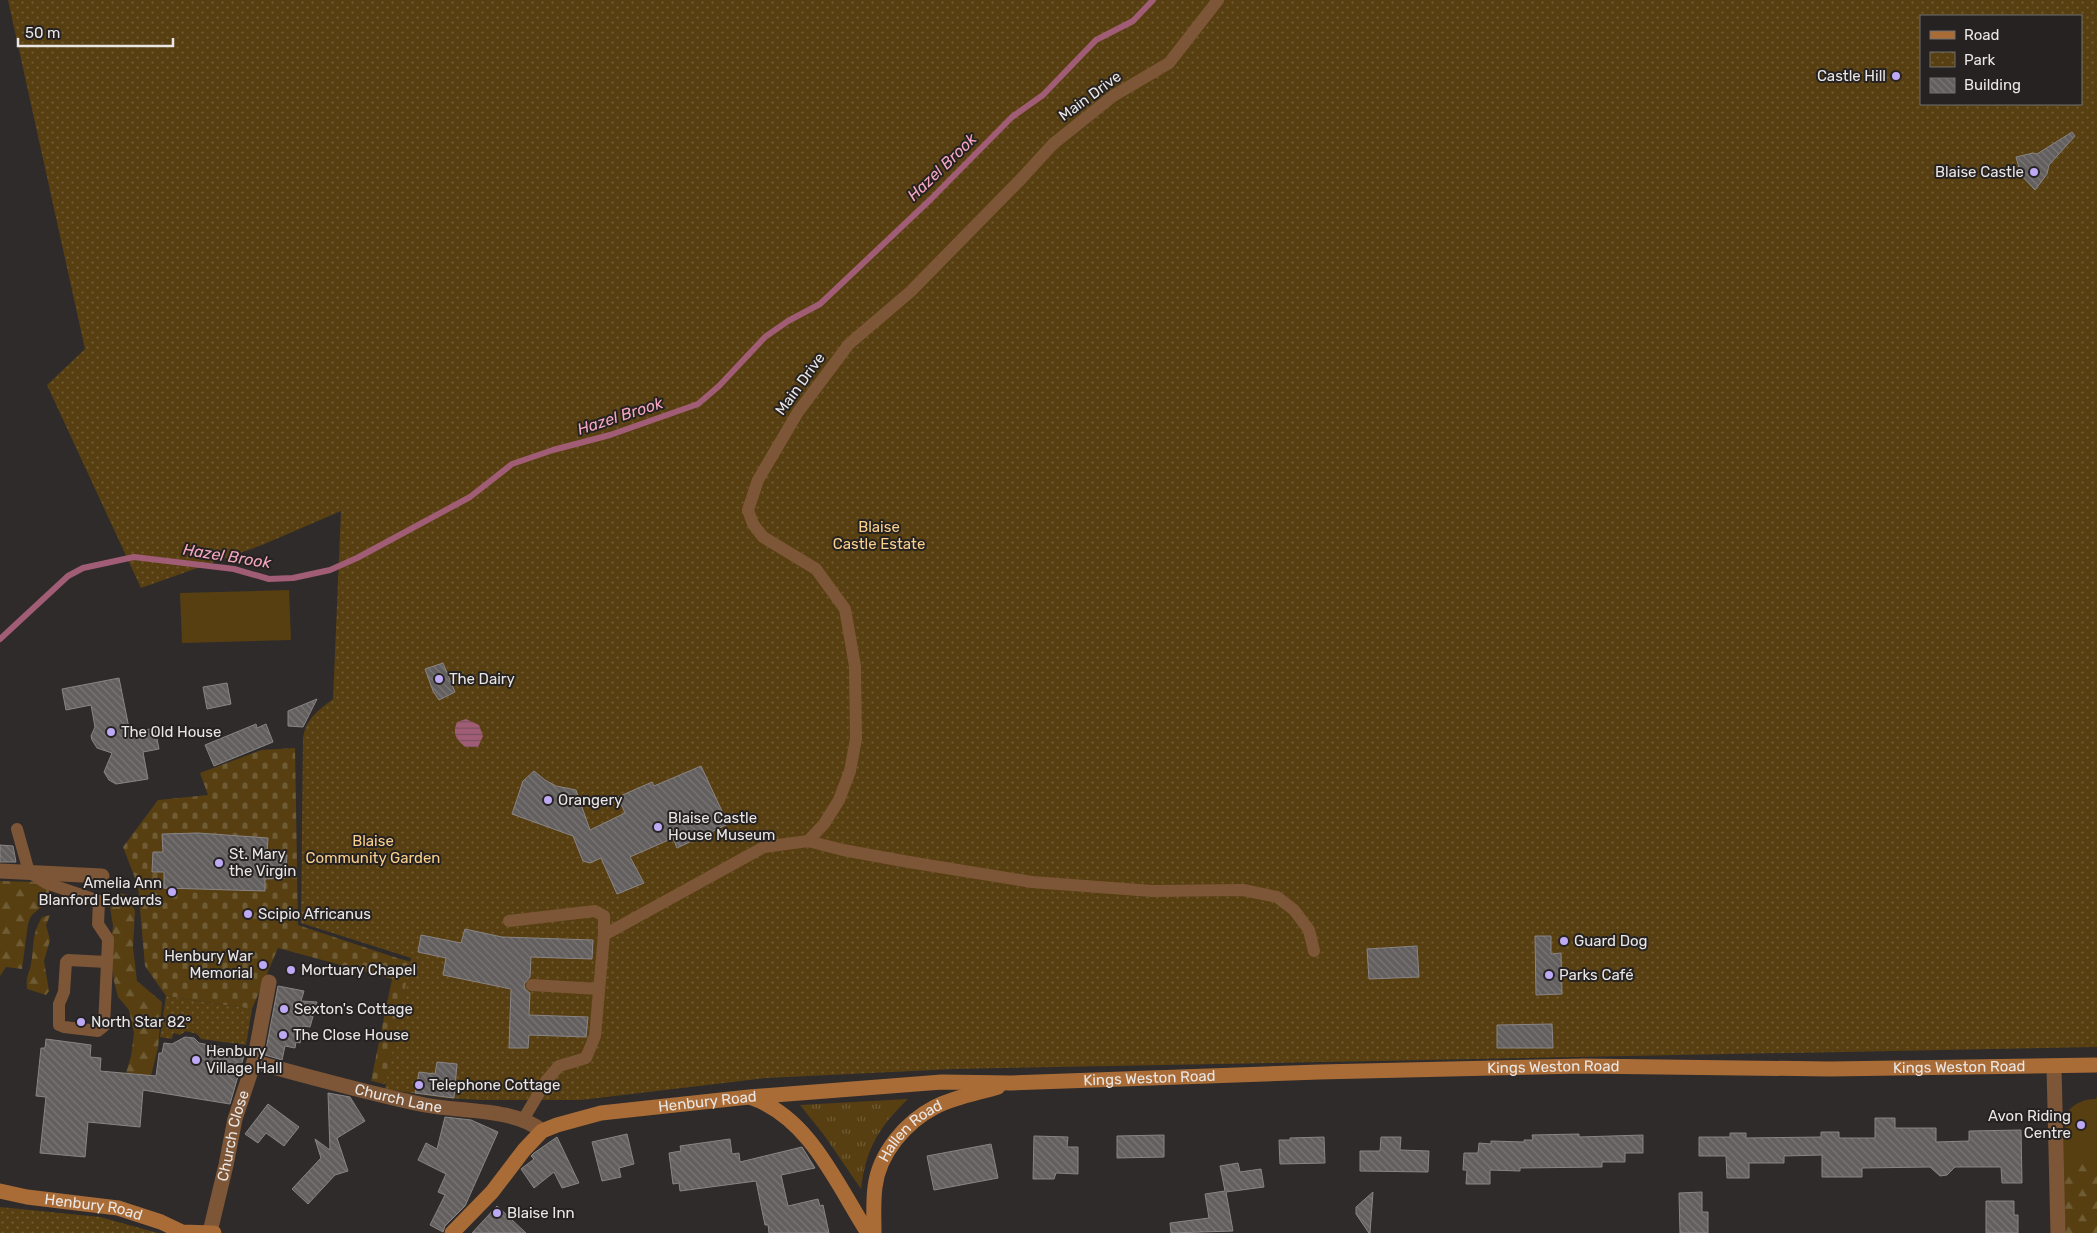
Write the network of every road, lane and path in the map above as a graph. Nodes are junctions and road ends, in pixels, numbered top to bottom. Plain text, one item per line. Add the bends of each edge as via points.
1 (1218, 0) edge
2 (17, 829) dead end
3 (808, 841) junction
4 (0, 871) edge
5 (29, 872) junction
6 (102, 876) dead end
7 (509, 921) dead end
8 (604, 935) junction
9 (1314, 951) dead end
10 (107, 962) junction
11 (270, 982) dead end
12 (532, 984) dead end
13 (599, 989) junction
14 (254, 1062) junction
15 (2097, 1065) edge
16 (2054, 1067) junction
17 (1011, 1083) junction
18 (748, 1097) junction
19 (523, 1120) junction
20 (542, 1131) junction
21 (0, 1191) edge
22 (182, 1232) edge
23 (212, 1233) edge
24 (452, 1233) edge
25 (868, 1233) edge
26 (874, 1233) edge
27 (2058, 1233) edge

1 - 3 lane, Main Drive via 1169,63 1113,96 1053,144 910,292 849,344 798,412 758,480 748,510 753,524 763,537 816,569 826,582 845,609 855,666 856,739 850,772 834,808
2 - 5 lane
3 - 8 lane via 764,847
3 - 9 lane via 843,850 1032,882 1152,892 1243,890 1277,897 1294,910 1309,930
4 - 5 street
5 - 6 street
5 - 10 lane via 46,883 99,901 98,924 108,939
7 - 8 lane via 595,911 604,916
8 - 13 lane
10 - 10 lane via 102,1028 64,1028 59,1025 66,962
11 - 14 street, Church Close
12 - 13 lane
13 - 19 lane via 595,1036 586,1058 559,1066
14 - 19 street, Church Lane via 418,1103
14 - 23 street, Church Close via 231,1119 226,1165
15 - 16 main road, Kings Weston Road
16 - 17 main road, Kings Weston Road via 1583,1066
16 - 27 street
17 - 18 main road, Henbury Road via 942,1082
17 - 26 main road, Hallen Road via 936,1106 914,1120 896,1139 883,1160 875,1185
18 - 20 main road, Henbury Road via 601,1113
18 - 25 main road via 770,1104 805,1137
19 - 20 street, Church Lane
20 - 24 main road, Henbury Road via 524,1150 504,1185
21 - 22 main road, Henbury Road via 118,1208
22 - 23 main road, Henbury Road

